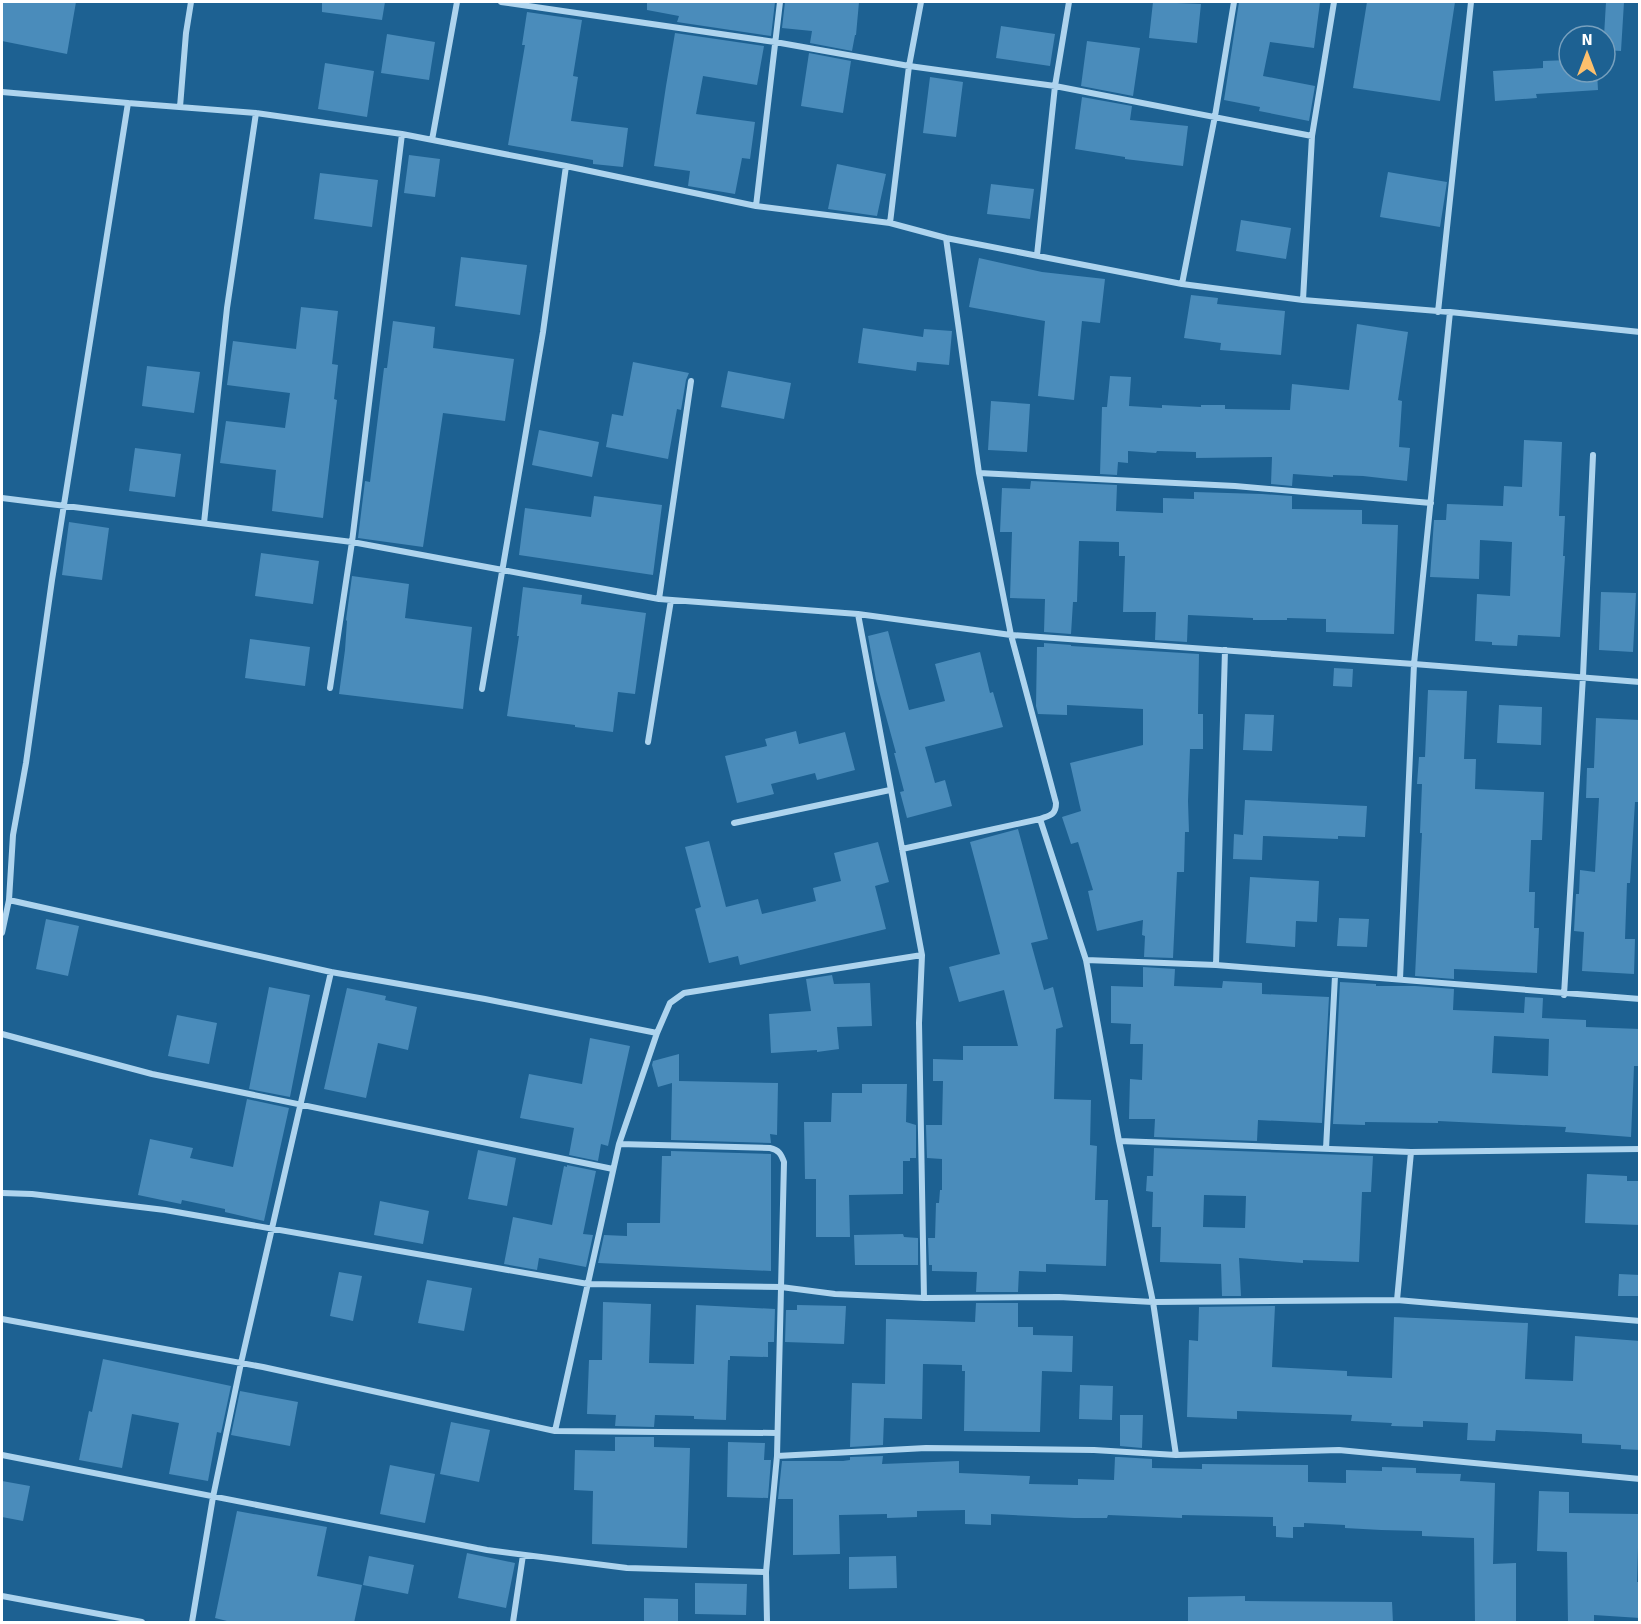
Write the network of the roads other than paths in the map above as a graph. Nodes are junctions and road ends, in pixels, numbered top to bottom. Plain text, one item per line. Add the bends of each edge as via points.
1 (191, 2) edge
2 (457, 2) edge
3 (501, 2) edge
4 (780, 2) edge
5 (921, 2) edge
6 (1069, 2) edge
7 (1234, 2) edge
8 (1334, 2) edge
9 (1471, 2) edge
10 (775, 42) junction
11 (909, 66) junction
12 (1055, 86) junction
13 (2, 92) edge
14 (128, 104) junction
15 (180, 107) junction
16 (256, 112) junction
17 (1215, 116) junction
18 (402, 134) junction
19 (1312, 136) junction
20 (432, 140) junction
21 (566, 166) junction
22 (756, 206) junction
23 (890, 223) junction
24 (946, 238) junction
25 (1037, 255) junction
26 (1182, 284) junction
27 (1303, 300) junction
28 (1438, 312) junction
29 (1450, 312) junction
30 (1640, 332) edge
31 (691, 381) dead end
32 (1593, 455) dead end
33 (979, 473) junction
34 (2, 498) edge
35 (1431, 503) junction
36 (64, 507) junction
37 (204, 523) junction
38 (352, 543) junction
39 (503, 571) junction
40 (659, 599) junction
41 (671, 600) junction
42 (858, 614) junction
43 (1011, 635) junction
44 (1225, 650) junction
45 (1414, 664) junction
46 (1583, 676) junction
47 (1640, 682) edge
48 (330, 688) dead end
49 (482, 689) dead end
50 (648, 742) dead end
51 (890, 790) junction
52 (1040, 819) junction
53 (734, 823) dead end
54 (902, 849) junction
55 (9, 900) junction
56 (2, 933) edge
57 (922, 956) junction
58 (1086, 960) junction
59 (1216, 965) junction
60 (331, 972) junction
61 (1335, 976) junction
62 (1401, 979) junction
63 (1564, 995) junction
64 (1640, 999) edge
65 (657, 1032) junction
66 (2, 1034) edge
67 (302, 1104) junction
68 (1119, 1141) junction
69 (619, 1144) junction
70 (1326, 1149) junction
71 (1640, 1149) edge
72 (1410, 1152) junction
73 (614, 1168) junction
74 (2, 1193) edge
75 (272, 1228) junction
76 (588, 1284) junction
77 (781, 1287) junction
78 (924, 1298) junction
79 (1398, 1300) junction
80 (1153, 1302) junction
81 (2, 1319) edge
82 (1640, 1321) edge
83 (241, 1363) junction
84 (555, 1431) junction
85 (777, 1433) junction
86 (2, 1455) edge
87 (1176, 1455) junction
88 (777, 1456) junction
89 (1640, 1479) edge
90 (213, 1497) junction
91 (523, 1555) junction
92 (766, 1572) junction
93 (2, 1596) edge
94 (142, 1623) edge
95 (192, 1623) edge
96 (513, 1623) edge
97 (767, 1623) edge

1 - 15 street
2 - 20 street
3 - 10 street
4 - 10 street
5 - 11 street
6 - 12 street
7 - 17 street
8 - 19 street
9 - 28 street
10 - 11 street
10 - 22 street
11 - 12 street
11 - 23 street
12 - 17 street
12 - 25 street
13 - 14 street
14 - 15 street
14 - 36 street
15 - 16 street
16 - 18 street
16 - 37 street via 227,308
17 - 19 street
17 - 26 street
18 - 20 street
18 - 38 street
19 - 27 street
20 - 21 street
21 - 22 street
21 - 39 street
22 - 23 street
23 - 24 street
24 - 25 street
24 - 33 street
25 - 26 street
26 - 27 street
27 - 28 street
28 - 29 street
29 - 30 street
29 - 35 street
31 - 40 street
32 - 46 street
33 - 35 street via 1235,486
33 - 43 street
34 - 36 street
35 - 45 street
36 - 37 street
36 - 55 street via 13,835
37 - 38 street
38 - 39 street
38 - 48 street
39 - 40 street
39 - 49 street
40 - 41 street
41 - 42 street
41 - 50 street
42 - 43 street
42 - 51 street
43 - 44 street
43 - 52 street via 1056,803 1053,814
44 - 45 street
44 - 59 street
45 - 46 street
45 - 62 street
46 - 47 street
46 - 63 street
51 - 53 street
51 - 54 street
52 - 54 street
52 - 58 street
54 - 57 street
55 - 56 street
55 - 60 street
57 - 65 street via 684,993 670,1003
57 - 78 street via 919,1023
58 - 59 street
58 - 68 street
59 - 61 street
60 - 65 street
60 - 67 street
61 - 62 street
61 - 70 street
62 - 63 street
63 - 64 street
65 - 69 street
66 - 67 street via 152,1074
67 - 73 street
67 - 75 street
68 - 70 street
68 - 80 street
69 - 73 street
69 - 77 street via 777,1150 784,1162
70 - 72 street
71 - 72 street
72 - 79 street
73 - 76 street
74 - 75 street via 165,1209
75 - 76 street
75 - 83 street
76 - 77 street
76 - 84 street
77 - 78 street
77 - 85 street
78 - 80 street via 1059,1297
79 - 80 street
79 - 82 street
80 - 87 street
81 - 83 street
83 - 84 street
83 - 90 street
84 - 85 street
85 - 88 street
86 - 90 street
87 - 88 street via 926,1448
87 - 89 street via 1339,1450
88 - 92 street
90 - 91 street
90 - 95 street
91 - 92 street via 627,1568
91 - 96 street
92 - 97 street
93 - 94 street

